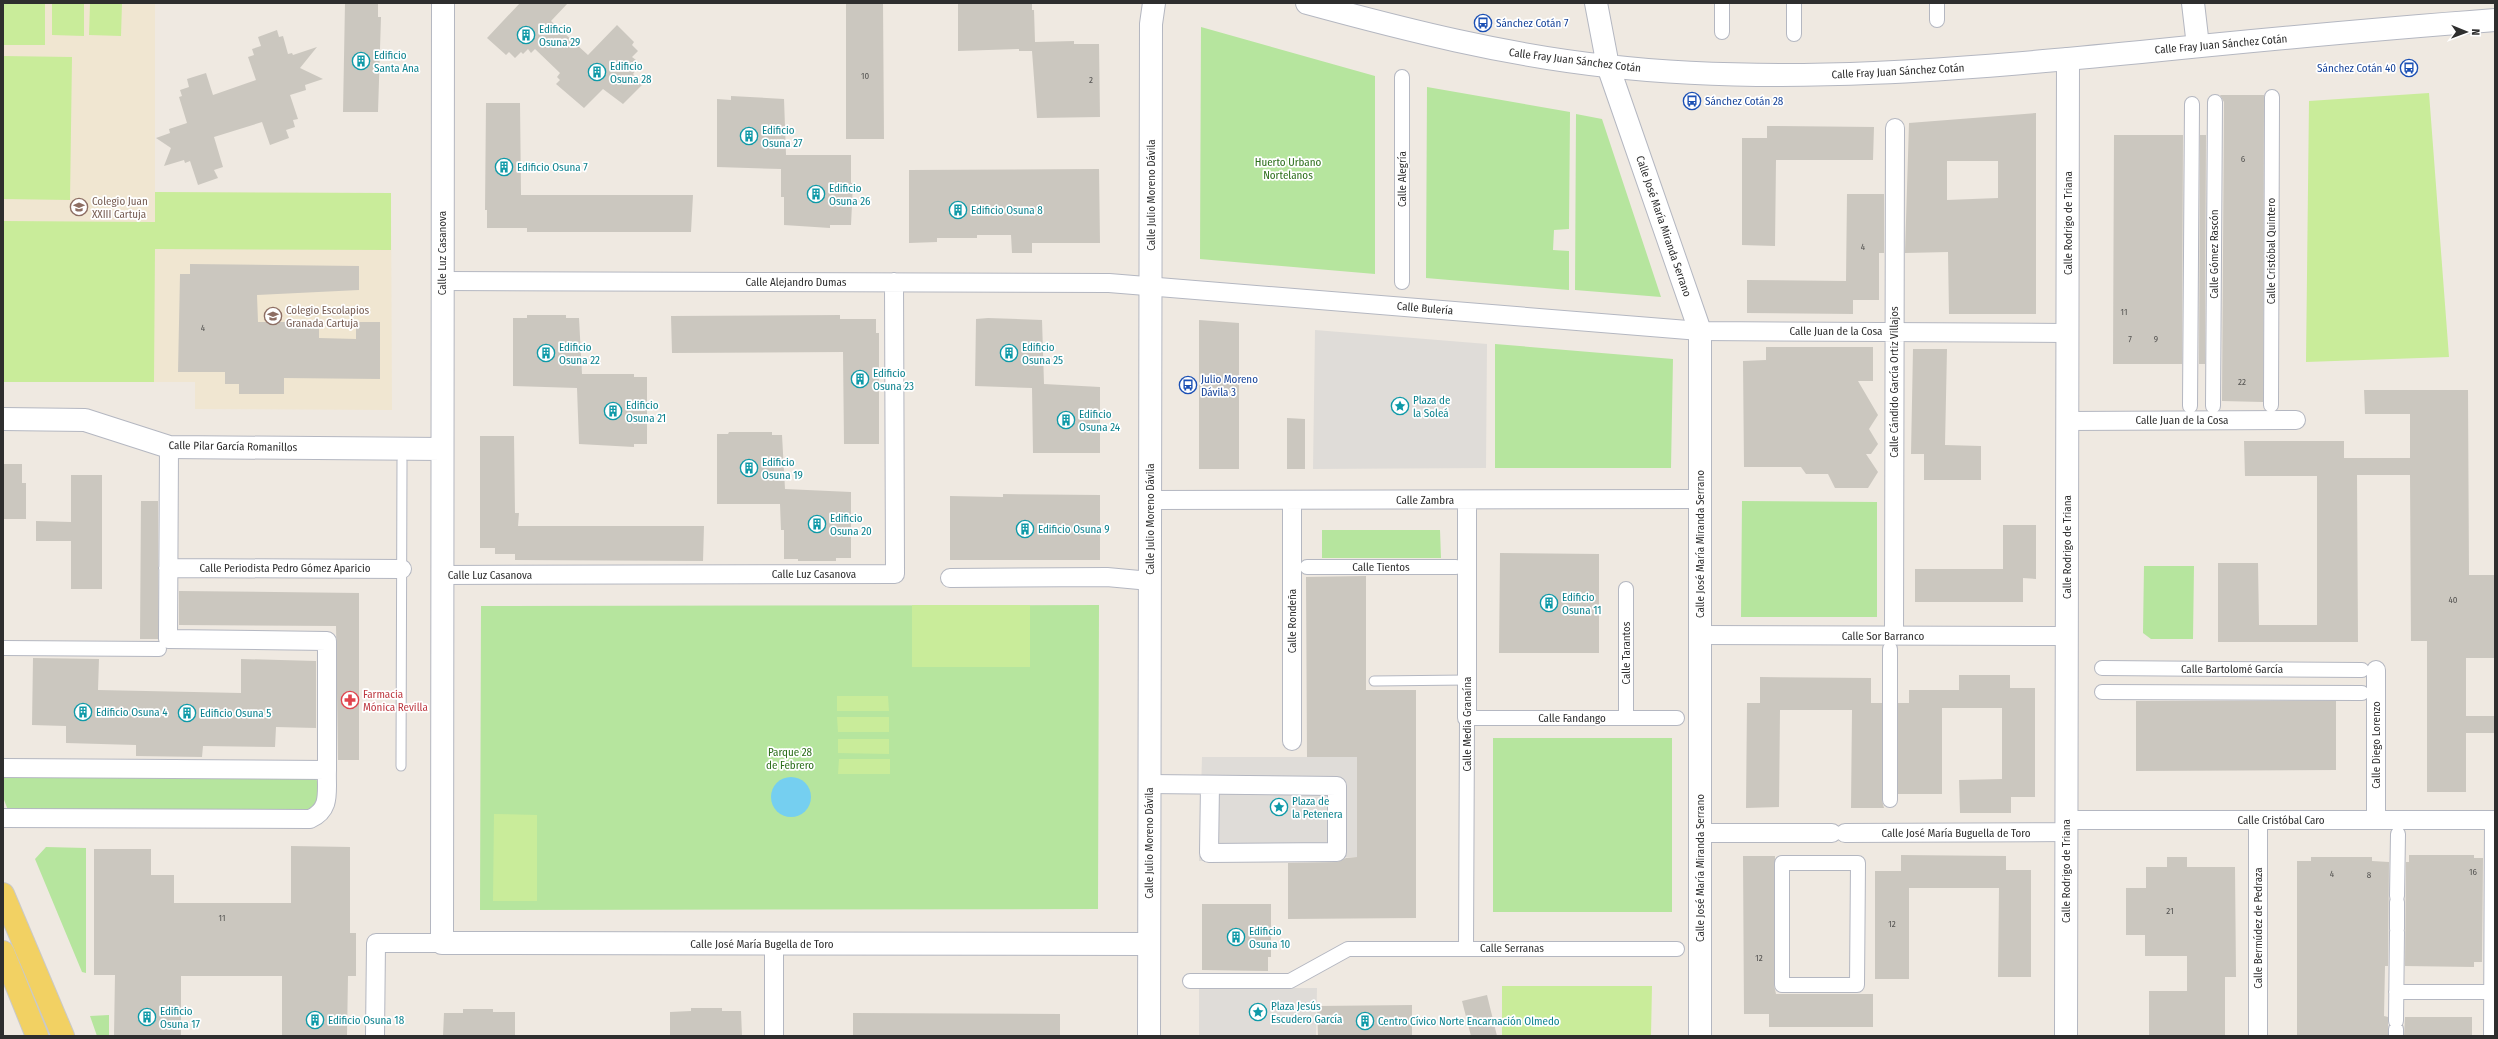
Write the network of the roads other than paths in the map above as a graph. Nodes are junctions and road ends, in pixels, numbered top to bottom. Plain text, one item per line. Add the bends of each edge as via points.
1 (443, 3) edge
2 (1154, 3) edge
3 (1307, 3) edge
4 (1596, 3) edge
5 (1722, 3) edge
6 (1794, 3) edge
7 (1937, 3) edge
8 (2193, 3) edge
9 (1937, 20) dead end
10 (2495, 20) edge
11 (1722, 32) dead end
12 (1794, 34) dead end
13 (2198, 46) junction
14 (2068, 59) junction
15 (1608, 66) junction
16 (1402, 77) dead end
17 (2272, 97) dead end
18 (2215, 102) dead end
19 (2192, 104) dead end
20 (1895, 128) dead end
21 (442, 281) junction
22 (894, 282) junction
23 (1402, 282) dead end
24 (1150, 286) junction
25 (1700, 331) junction
26 (1894, 332) junction
27 (2067, 333) junction
28 (2271, 405) dead end
29 (2190, 406) dead end
30 (2213, 406) dead end
31 (3, 419) edge
32 (2296, 420) dead end
33 (2067, 421) junction
34 (169, 447) junction
35 (442, 448) junction
36 (402, 461) dead end
37 (1700, 499) junction
38 (1150, 500) junction
39 (1292, 500) junction
40 (1467, 500) junction
41 (1307, 567) dead end
42 (1456, 567) dead end
43 (168, 568) junction
44 (402, 569) junction
45 (442, 575) junction
46 (950, 578) dead end
47 (1150, 581) junction
48 (1626, 589) dead end
49 (1700, 635) junction
50 (2067, 636) junction
51 (1892, 642) junction
52 (164, 644) junction
53 (3, 648) edge
54 (2102, 668) dead end
55 (2369, 670) joint
56 (1467, 680) junction
57 (1374, 681) dead end
58 (2102, 692) dead end
59 (2362, 693) dead end
60 (1467, 718) junction
61 (1626, 718) junction
62 (1677, 718) dead end
63 (1292, 741) dead end
64 (401, 766) dead end
65 (3, 768) edge
66 (327, 770) junction
67 (1149, 784) junction
68 (1210, 784) junction
69 (1890, 800) dead end
70 (3, 818) edge
71 (2258, 820) junction
72 (2376, 820) junction
73 (2494, 820) edge
74 (2066, 826) junction
75 (1700, 833) junction
76 (2398, 834) dead end
77 (1858, 863) joint
78 (3, 894) edge
79 (442, 943) junction
80 (774, 944) junction
81 (1149, 944) junction
82 (1466, 948) junction
83 (1677, 949) dead end
84 (5, 962) edge
85 (1190, 981) dead end
86 (2396, 992) junction
87 (2493, 992) junction
88 (2396, 1029) edge
89 (37, 1036) edge
90 (63, 1036) edge
91 (375, 1036) edge
92 (774, 1036) edge
93 (1149, 1036) edge
94 (1700, 1036) edge
95 (2066, 1036) edge
96 (2258, 1036) edge
97 (2493, 1036) edge

1 - 21 street, Calle Luz Casanova
2 - 24 street, Calle Julio Moreno Dávila via 1151,24
3 - 15 street, Calle Fray Juan Sánchez Cotán via 1404,29 1502,51
4 - 15 street, Calle José María Miranda Serrano
5 - 11 street
6 - 12 street
7 - 9 street
8 - 13 street
10 - 13 street, Calle Fray Juan Sánchez Cotán
13 - 14 street, Calle Fray Juan Sánchez Cotán
14 - 15 street, Calle Fray Juan Sánchez Cotán via 1891,73 1809,76 1741,75
14 - 27 street, Calle Rodrigo de Triana
15 - 25 street, Calle José María Miranda Serrano
16 - 23 street, Calle Alegría
17 - 28 street, Calle Cristóbal Quintero
18 - 30 street, Calle Gómez Rascón
19 - 29 street
20 - 26 street, Calle Cándido García Ortiz Villajos
21 - 22 street, Calle Alejandro Dumas
21 - 35 street, Calle Luz Casanova
22 - 24 street, Calle Alejandro Dumas via 1109,283
22 - 45 street, Calle Luz Casanova via 895,574
24 - 25 street, Calle Bulería
24 - 38 street, Calle Julio Moreno Dávila
25 - 26 street, Calle Juan de la Cosa
25 - 37 street, Calle José María Miranda Serrano
26 - 27 street, Calle Juan de la Cosa
26 - 51 street, Calle Cándido García Ortiz Villajos
27 - 33 street, Calle Rodrigo de Triana
31 - 34 street, Calle Pilar García Romanillos via 86,420
32 - 33 street, Calle Juan de la Cosa
33 - 50 street, Calle Rodrigo de Triana
34 - 35 street, Calle Pilar García Romanillos
34 - 43 street
35 - 45 street, Calle Luz Casanova
36 - 44 lane
37 - 40 street, Calle Zambra
37 - 49 street, Calle José María Miranda Serrano
38 - 39 street, Calle Zambra
38 - 47 street, Calle Julio Moreno Dávila
39 - 40 street, Calle Zambra
39 - 63 street, Calle Rondeña
40 - 56 street, Calle Media Granaína
41 - 42 street, Calle Tientos
43 - 44 street, Calle Periodista Pedro Gómez Aparicio
43 - 52 street
44 - 64 lane
45 - 79 street, Calle Luz Casanova
46 - 47 street via 1107,577
47 - 67 street, Calle Julio Moreno Dávila
48 - 61 street, Calle Tarantos
49 - 51 street, Calle Sor Barranco
49 - 75 street, Calle José María Miranda Serrano
50 - 51 street, Calle Sor Barranco
50 - 74 street, Calle Rodrigo de Triana
51 - 69 street, Calle Cándido García Ortiz Villajos
52 - 53 street
52 - 66 street via 328,640
54 - 55 street, Calle Bartolomé García
55 - 72 street, Calle Diego Lorenzo
56 - 57 lane
56 - 60 street, Calle Media Granaína
58 - 59 street, Calle Bartolomé García
60 - 61 street, Calle Fandango
60 - 82 street, Calle Media Granaína
61 - 62 street, Calle Fandango
65 - 66 street
66 - 70 street via 326,806 320,814 310,819
67 - 68 street
67 - 81 street, Calle Julio Moreno Dávila
68 - 68 street via 1209,853 1337,852 1337,786
71 - 72 street, Calle Cristóbal Caro
71 - 74 street, Calle Cristóbal Caro
71 - 96 street, Calle Bermúdez de Pedraza
72 - 73 street, Calle Cristóbal Caro
73 - 87 street
74 - 75 street, Calle José María Buguella de Toro via 1838,833
74 - 95 street, Calle Rodrigo de Triana
75 - 94 street, Calle José María Miranda Serrano
76 - 86 street
77 - 77 street via 1782,862 1782,985 1858,985
78 - 90 main road
79 - 80 street, Calle José María Bugella de Toro
79 - 91 street, Calle José María Bugella de Toro via 376,943
80 - 81 street, Calle José María Bugella de Toro
80 - 92 street
81 - 93 street, Calle Julio Moreno Dávila
82 - 83 street, Calle Serranas
82 - 85 street, Calle Serranas via 1348,949 1290,981
84 - 89 main road
86 - 87 street
86 - 88 street
87 - 97 street

